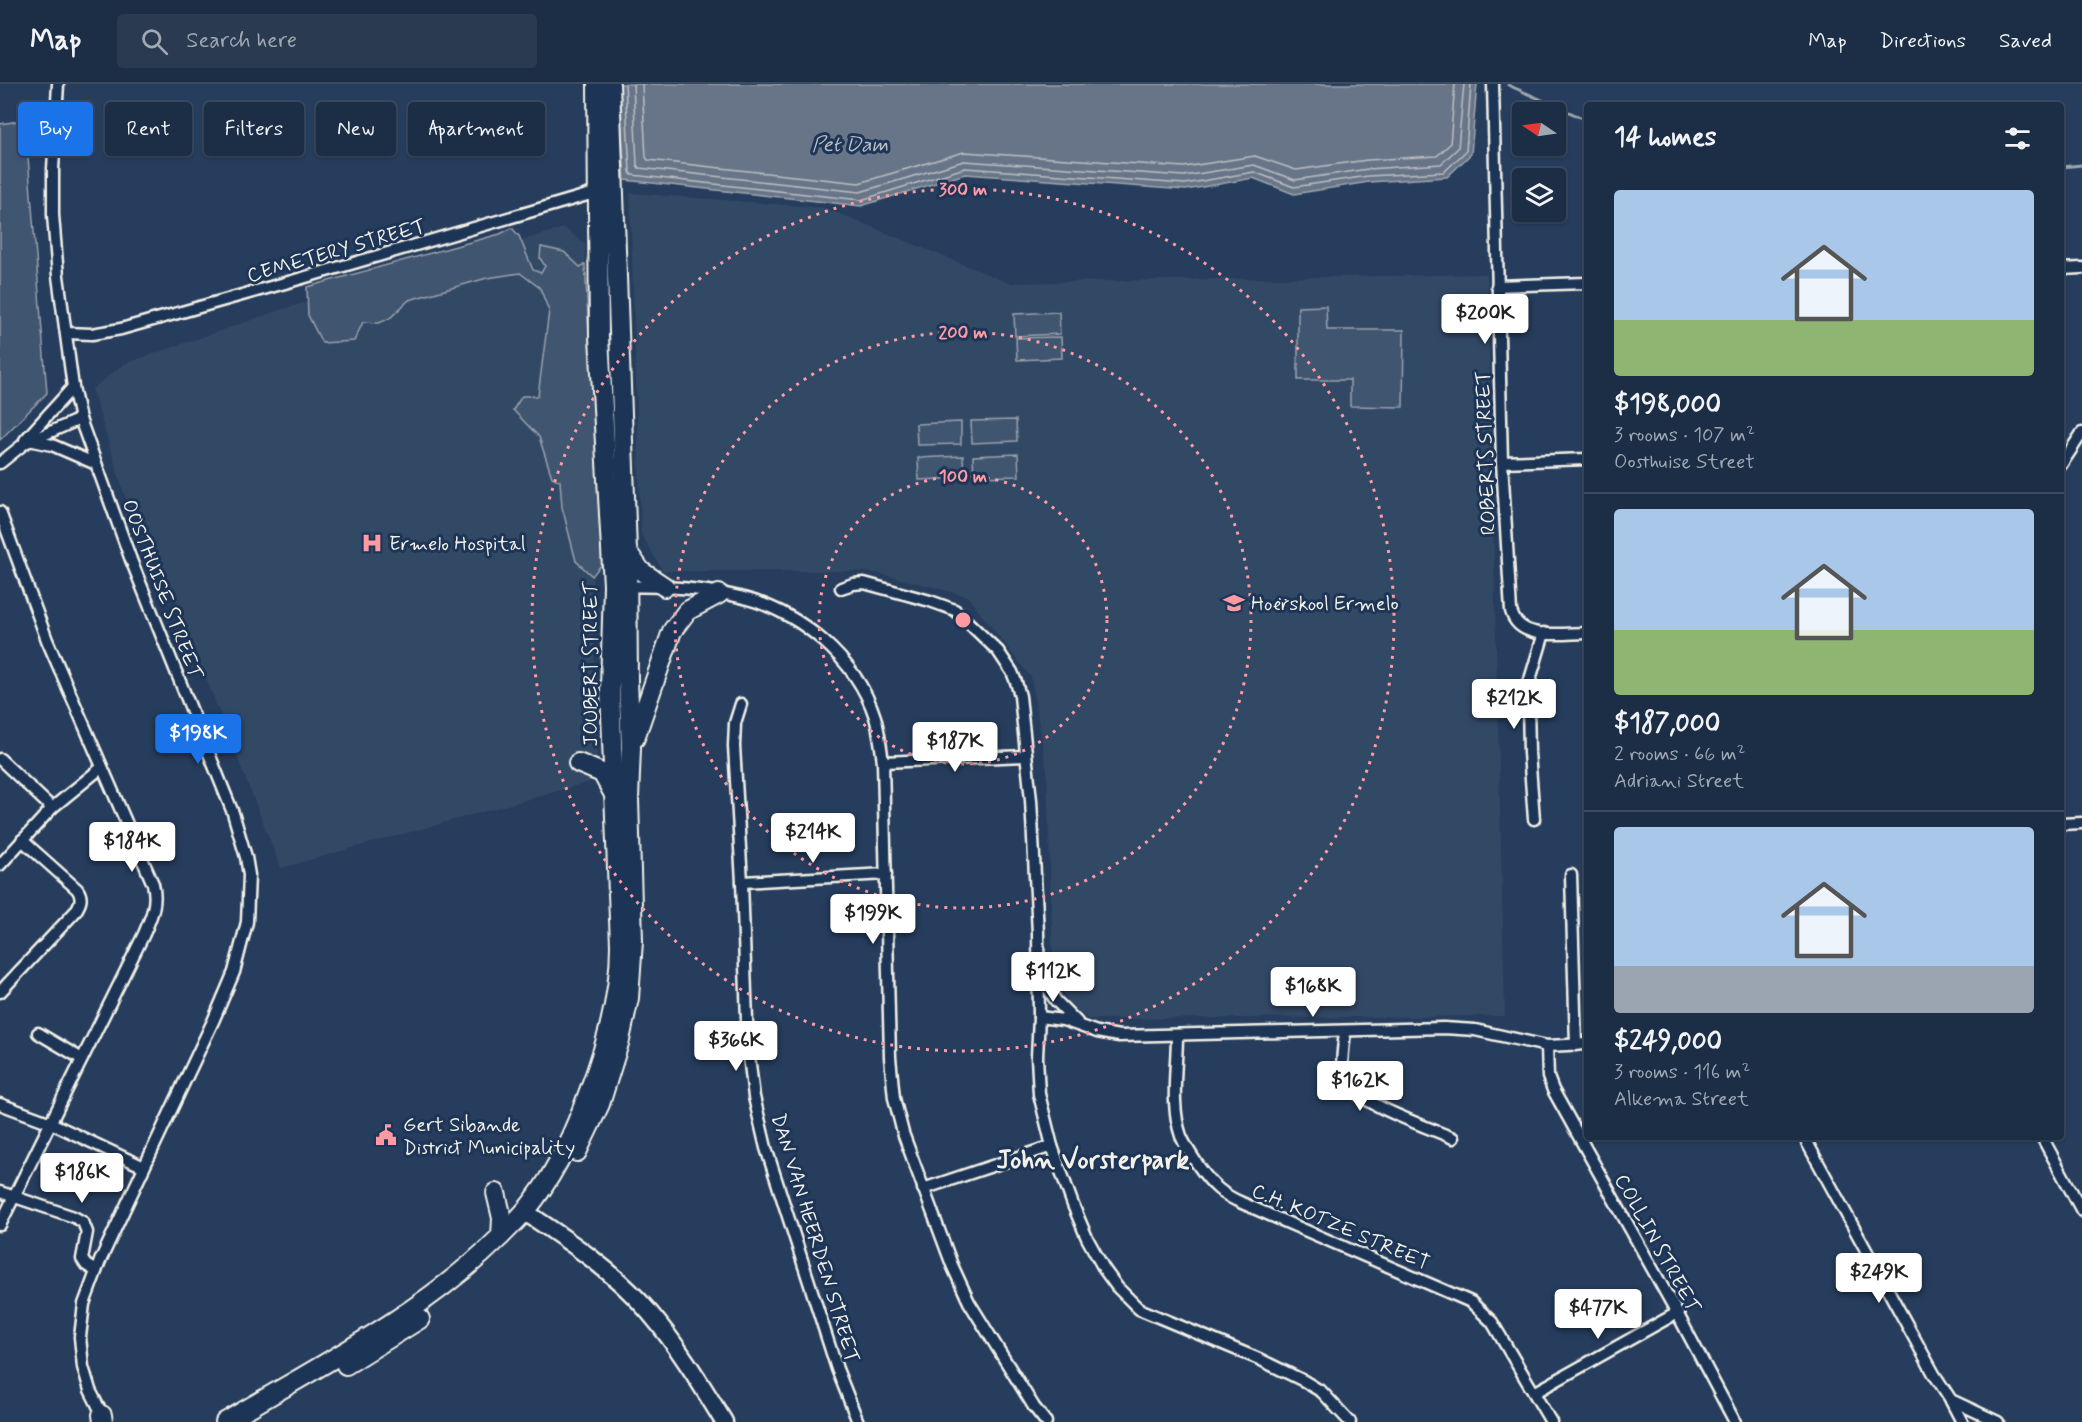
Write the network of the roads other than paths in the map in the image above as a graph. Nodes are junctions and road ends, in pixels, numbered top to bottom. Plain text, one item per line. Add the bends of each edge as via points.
1 (58, 84) edge
2 (597, 84) edge
3 (610, 84) edge
4 (1493, 88) edge
5 (606, 191) junction
6 (2082, 268) edge
7 (2064, 269) edge
8 (1584, 283) edge
9 (1497, 286) junction
10 (66, 333) junction
11 (73, 387) junction
12 (80, 418) junction
13 (2082, 433) edge
14 (29, 440) junction
15 (18, 447) junction
16 (1584, 459) edge
17 (2064, 460) edge
18 (1502, 462) junction
19 (0, 463) edge
20 (96, 464) junction
21 (0, 512) edge
22 (627, 551) junction
23 (620, 585) junction
24 (665, 586) junction
25 (841, 588) dead end
26 (719, 594) junction
27 (1544, 633) junction
28 (1584, 633) edge
29 (662, 653) junction
30 (628, 681) junction
31 (741, 704) dead end
32 (631, 748) junction
33 (1025, 756) junction
34 (0, 759) edge
35 (884, 762) junction
36 (578, 763) dead end
37 (101, 768) junction
38 (614, 795) junction
39 (52, 808) junction
40 (1534, 819) dead end
41 (2082, 823) edge
42 (2064, 824) edge
43 (22, 840) junction
44 (0, 865) edge
45 (886, 874) junction
46 (1571, 875) dead end
47 (742, 882) junction
48 (1038, 973) junction
49 (0, 992) edge
50 (1039, 1017) junction
51 (1079, 1024) junction
52 (1345, 1031) junction
53 (38, 1033) dead end
54 (1177, 1035) junction
55 (1582, 1045) edge
56 (1547, 1046) junction
57 (82, 1059) junction
58 (0, 1104) edge
59 (51, 1123) junction
60 (1453, 1138) dead end
61 (1806, 1140) edge
62 (2044, 1140) edge
63 (1052, 1146) junction
64 (144, 1167) junction
65 (923, 1189) junction
66 (0, 1192) edge
67 (496, 1193) dead end
68 (15, 1196) junction
69 (2082, 1211) edge
70 (530, 1215) junction
71 (0, 1225) edge
72 (501, 1236) junction
73 (96, 1270) junction
74 (1677, 1313) junction
75 (1534, 1393) junction
76 (1951, 1400) junction
77 (103, 1420) edge
78 (225, 1422) edge
79 (249, 1422) edge
80 (723, 1422) edge
81 (858, 1422) edge
82 (1046, 1422) edge
83 (1350, 1422) edge
84 (1551, 1422) edge
85 (1735, 1422) edge
86 (1962, 1422) edge
87 (1996, 1422) edge

1 - 10 street, OOSTHUISE STREET via 53,215
2 - 5 highway, JOUBERT STREET
3 - 5 highway, JOUBERT STREET
4 - 9 street, ROBERTS STREET
5 - 10 street, CEMETERY STREET via 121,329
5 - 22 highway, JOUBERT STREET
5 - 23 highway, JOUBERT STREET via 599,337
6 - 7 street
8 - 9 street
9 - 18 street, ROBERTS STREET
10 - 11 street, OOSTHUISE STREET
11 - 12 street, OOSTHUISE STREET
11 - 15 street
12 - 14 street
12 - 20 street, OOSTHUISE STREET
13 - 17 street
14 - 15 street
14 - 20 street
15 - 19 street
16 - 18 street
18 - 27 street, ROBERTS STREET via 1511,611 1515,623
20 - 64 street, OOSTHUISE STREET via 233,813 249,874 247,922 234,972
21 - 37 street via 47,640
22 - 23 highway, JOUBERT STREET
22 - 24 highway via 641,571
23 - 24 street
23 - 30 highway, JOUBERT STREET
23 - 38 highway, JOUBERT STREET via 610,688
24 - 26 street
25 - 33 street via 864,583 939,603 963,616 998,651 1012,672 1020,696
26 - 29 highway via 681,617
26 - 35 street via 776,610 832,649 847,665 875,716
27 - 28 street
27 - 40 street via 1529,683 1528,701
29 - 30 highway
29 - 32 highway
30 - 32 highway, JOUBERT STREET
31 - 47 street, DAN VAN HEERDEN STREET via 734,734
32 - 70 highway, JOUBERT STREET via 633,941 625,1020 589,1127 556,1189
33 - 35 street
33 - 48 street via 1031,800
34 - 39 street
35 - 45 street
36 - 38 highway via 602,773
37 - 39 street
37 - 57 street via 153,884 155,899 152,917
38 - 70 highway, JOUBERT STREET via 620,961 612,1017 599,1065 571,1138
39 - 43 street
41 - 42 street
43 - 44 street
43 - 49 street via 77,888 80,903
45 - 47 street
45 - 65 street via 891,1079 903,1134
46 - 55 street
47 - 81 street, DAN VAN HEERDEN STREET via 748,1048 754,1097 766,1148 837,1369
48 - 50 street
48 - 51 street via 1056,1001
50 - 51 street
50 - 63 street via 1039,1094
51 - 54 street via 1119,1036
52 - 54 street
52 - 56 street via 1458,1029
52 - 60 street via 1343,1070 1350,1088 1374,1104
53 - 57 street
54 - 75 street, C.H. KOTZE STREET via 1176,1105 1180,1130 1188,1150 1216,1188 1226,1196 1471,1302 1492,1322
55 - 56 street
56 - 74 street, COLLIN STREET via 1548,1077 1553,1090
57 - 59 street
58 - 59 street
59 - 64 street
59 - 68 street
61 - 76 street
62 - 69 street
63 - 65 street
63 - 83 street via 1088,1238 1104,1269 1130,1300 1148,1314 1304,1381 1322,1392
64 - 73 street, OOSTHUISE STREET
65 - 82 street via 969,1302
66 - 68 street
67 - 72 highway via 502,1218
68 - 71 street
68 - 73 street via 83,1222 87,1232 82,1259
70 - 72 highway
70 - 79 highway via 478,1273 427,1314
70 - 80 main road via 603,1268 649,1312 683,1355
72 - 78 highway via 420,1305
73 - 77 street, OOSTHUISE STREET via 84,1304 80,1337 83,1366
74 - 75 street
74 - 85 street, COLLIN STREET
75 - 84 street, C.H. KOTZE STREET
76 - 86 street
76 - 87 street

